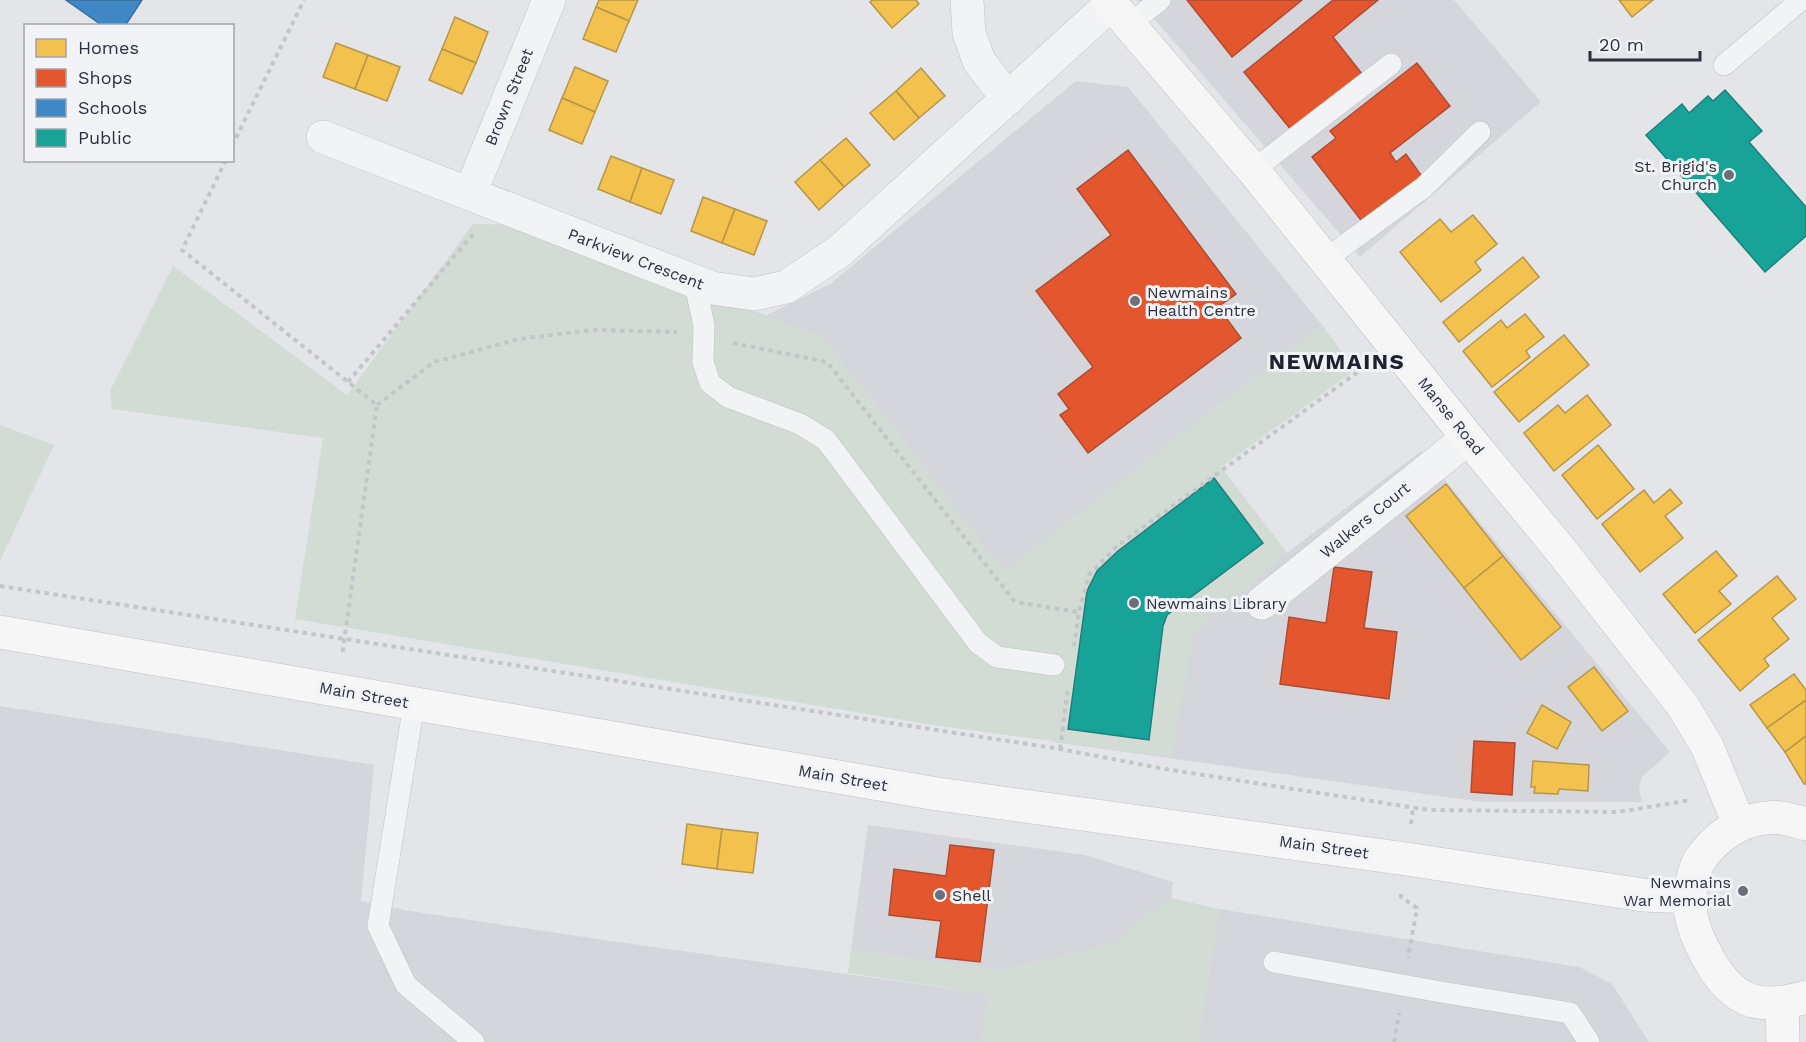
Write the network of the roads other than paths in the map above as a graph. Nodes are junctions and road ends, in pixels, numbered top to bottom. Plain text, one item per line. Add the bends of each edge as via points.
1 (549, 0) edge
2 (967, 0) edge
3 (1160, 0) edge
4 (1801, 0) edge
5 (1116, 9) edge
6 (1391, 64) dead end
7 (1724, 64) dead end
8 (1008, 99) junction
9 (1480, 132) dead end
10 (323, 136) dead end
11 (1253, 170) junction
12 (484, 200) junction
13 (1326, 259) junction
14 (694, 281) junction
15 (1468, 438) junction
16 (1262, 603) dead end
17 (0, 632) edge
18 (1054, 665) dead end
19 (414, 704) junction
20 (1740, 824) junction
21 (1806, 824) edge
22 (1689, 897) junction
23 (1274, 962) dead end
24 (1794, 1000) edge
25 (474, 1042) edge
26 (1589, 1042) edge
27 (1783, 1042) edge

1 - 12 street, Brown Street
2 - 8 street via 969,33 979,61
3 - 5 lane
4 - 7 lane
5 - 8 street, Parkview Crescent
5 - 11 main road, Manse Road
6 - 11 lane
8 - 14 street, Parkview Crescent via 842,250 786,287 754,294 712,288
9 - 13 lane via 1424,187
10 - 12 street, Parkview Crescent
11 - 13 main road, Manse Road
12 - 14 street, Parkview Crescent
13 - 15 main road, Manse Road
14 - 18 lane via 704,325 703,362 710,383 728,397 800,424 826,440 978,643 997,657
15 - 16 street, Walkers Court
15 - 20 main road, Manse Road via 1683,706 1707,746
17 - 19 main road, Main Street
19 - 22 main road, Main Street via 931,793 1643,895
19 - 25 lane via 378,926 405,984
20 - 21 main road via 1765,818
20 - 22 main road via 1699,859
22 - 24 main road via 1693,927 1718,976 1734,993 1755,1002
23 - 26 lane via 1570,1013
24 - 27 main road

